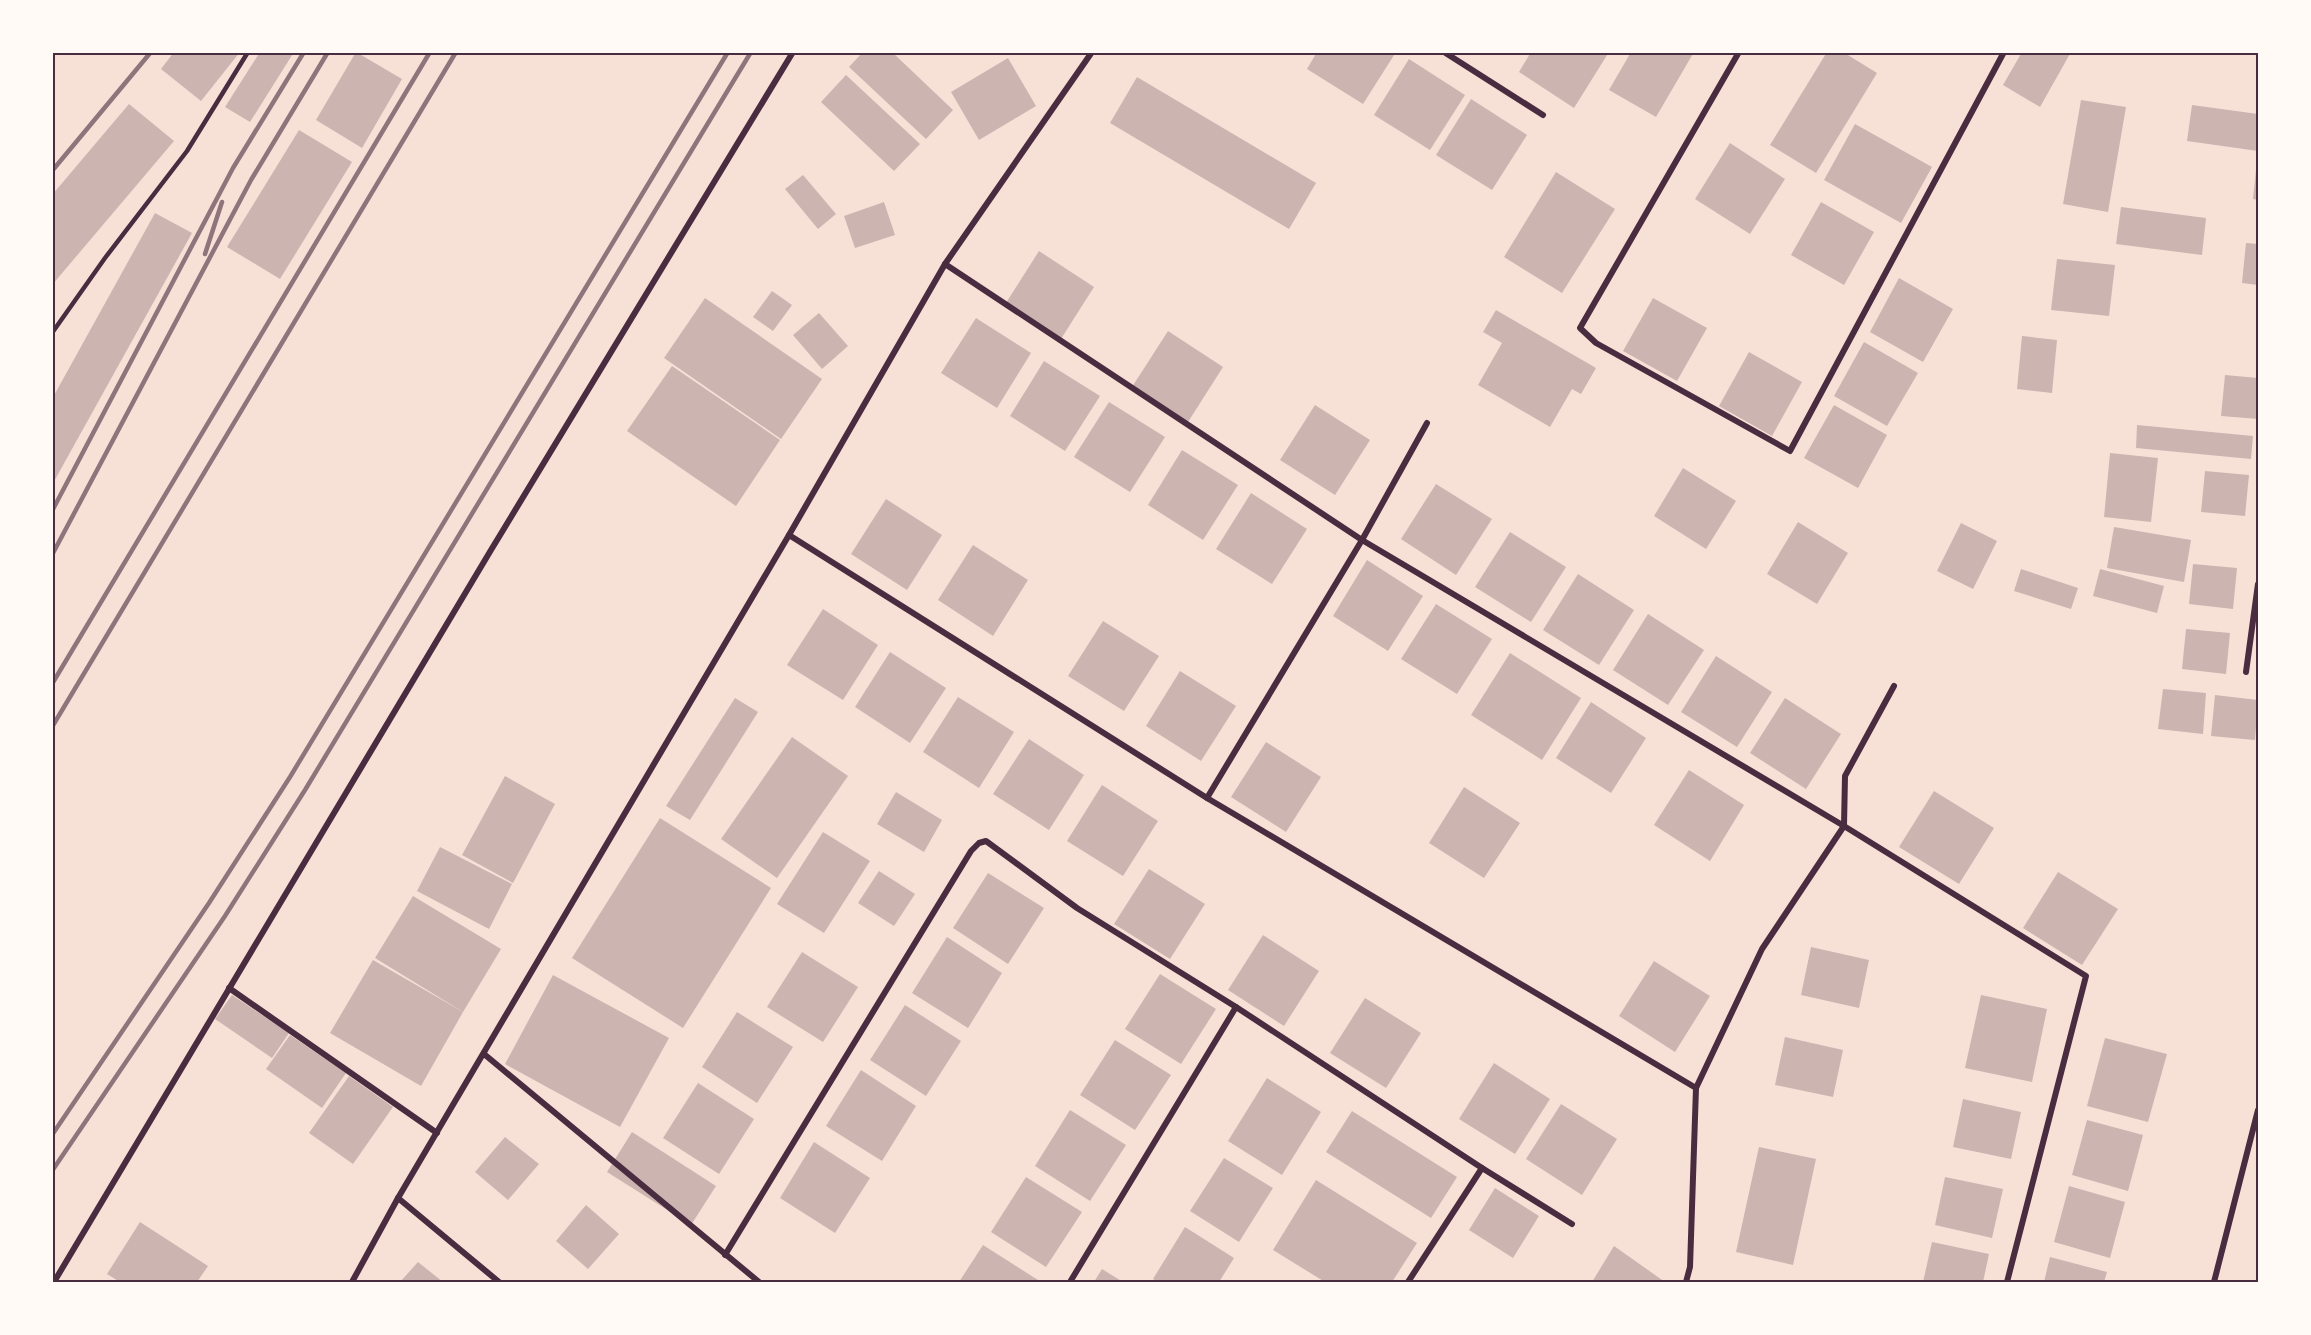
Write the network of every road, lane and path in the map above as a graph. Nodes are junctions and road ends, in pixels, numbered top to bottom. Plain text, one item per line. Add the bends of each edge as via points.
1 (248, 52) edge
2 (793, 52) edge
3 (1092, 52) edge
4 (1444, 52) edge
5 (1739, 52) edge
6 (2004, 52) edge
7 (1543, 115) dead end
8 (945, 264) junction
9 (52, 333) edge
10 (1427, 423) dead end
11 (789, 535) junction
12 (1362, 540) junction
13 (2259, 584) edge
14 (2246, 672) dead end
15 (1894, 686) dead end
16 (1208, 798) junction
17 (1844, 826) junction
18 (229, 988) junction
19 (1236, 1007) junction
20 (484, 1054) junction
21 (1696, 1088) junction
22 (2259, 1110) edge
23 (437, 1133) junction
24 (1482, 1168) junction
25 (398, 1198) junction
26 (1572, 1224) dead end
27 (725, 1255) junction
28 (54, 1282) edge
29 (352, 1282) edge
30 (498, 1282) edge
31 (759, 1282) edge
32 (1070, 1282) edge
33 (1408, 1282) edge
34 (1686, 1282) edge
35 (2007, 1282) edge
36 (2214, 1282) edge

1 - 9 lane via 187,151
2 - 18 street
3 - 8 street
4 - 7 street
5 - 6 street via 1580,328 1596,343 1791,451
8 - 11 street
8 - 12 street
10 - 12 street
11 - 16 street
11 - 20 street
12 - 16 street
12 - 17 street
13 - 14 street
15 - 17 street via 1845,776
16 - 21 street
17 - 21 street via 1762,948
17 - 35 street via 2086,976
18 - 23 street
18 - 28 street
19 - 24 street
19 - 27 street via 1077,908 987,841 979,843
19 - 32 street
20 - 23 street
20 - 27 street
21 - 34 street via 1690,1266
22 - 36 street
23 - 25 street
24 - 26 street
24 - 33 street
25 - 29 street
25 - 30 street
27 - 31 street

